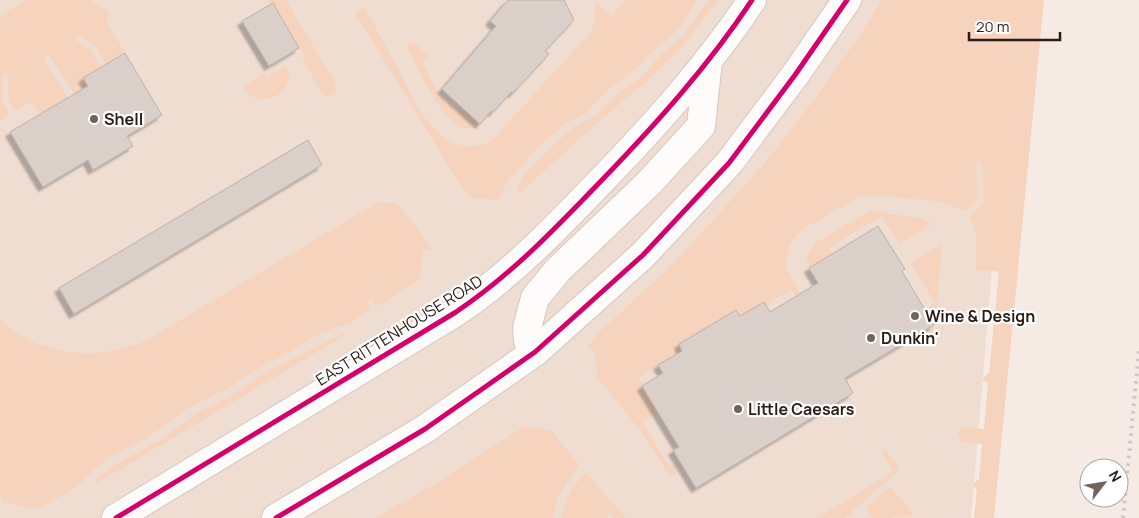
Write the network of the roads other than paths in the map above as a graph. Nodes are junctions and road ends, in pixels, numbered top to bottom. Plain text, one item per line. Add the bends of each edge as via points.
1 (752, 0) edge
2 (847, 0) edge
3 (708, 60) junction
4 (535, 352) junction
5 (116, 518) edge
6 (276, 518) edge

1 - 3 main road, EAST RITTENHOUSE ROAD
2 - 4 main road via 796,75 729,163 643,255
3 - 4 main road via 700,126 649,183 558,270 535,298 527,328 528,340
3 - 5 main road, EAST RITTENHOUSE ROAD via 638,142 546,239 484,293
4 - 6 main road via 425,429

